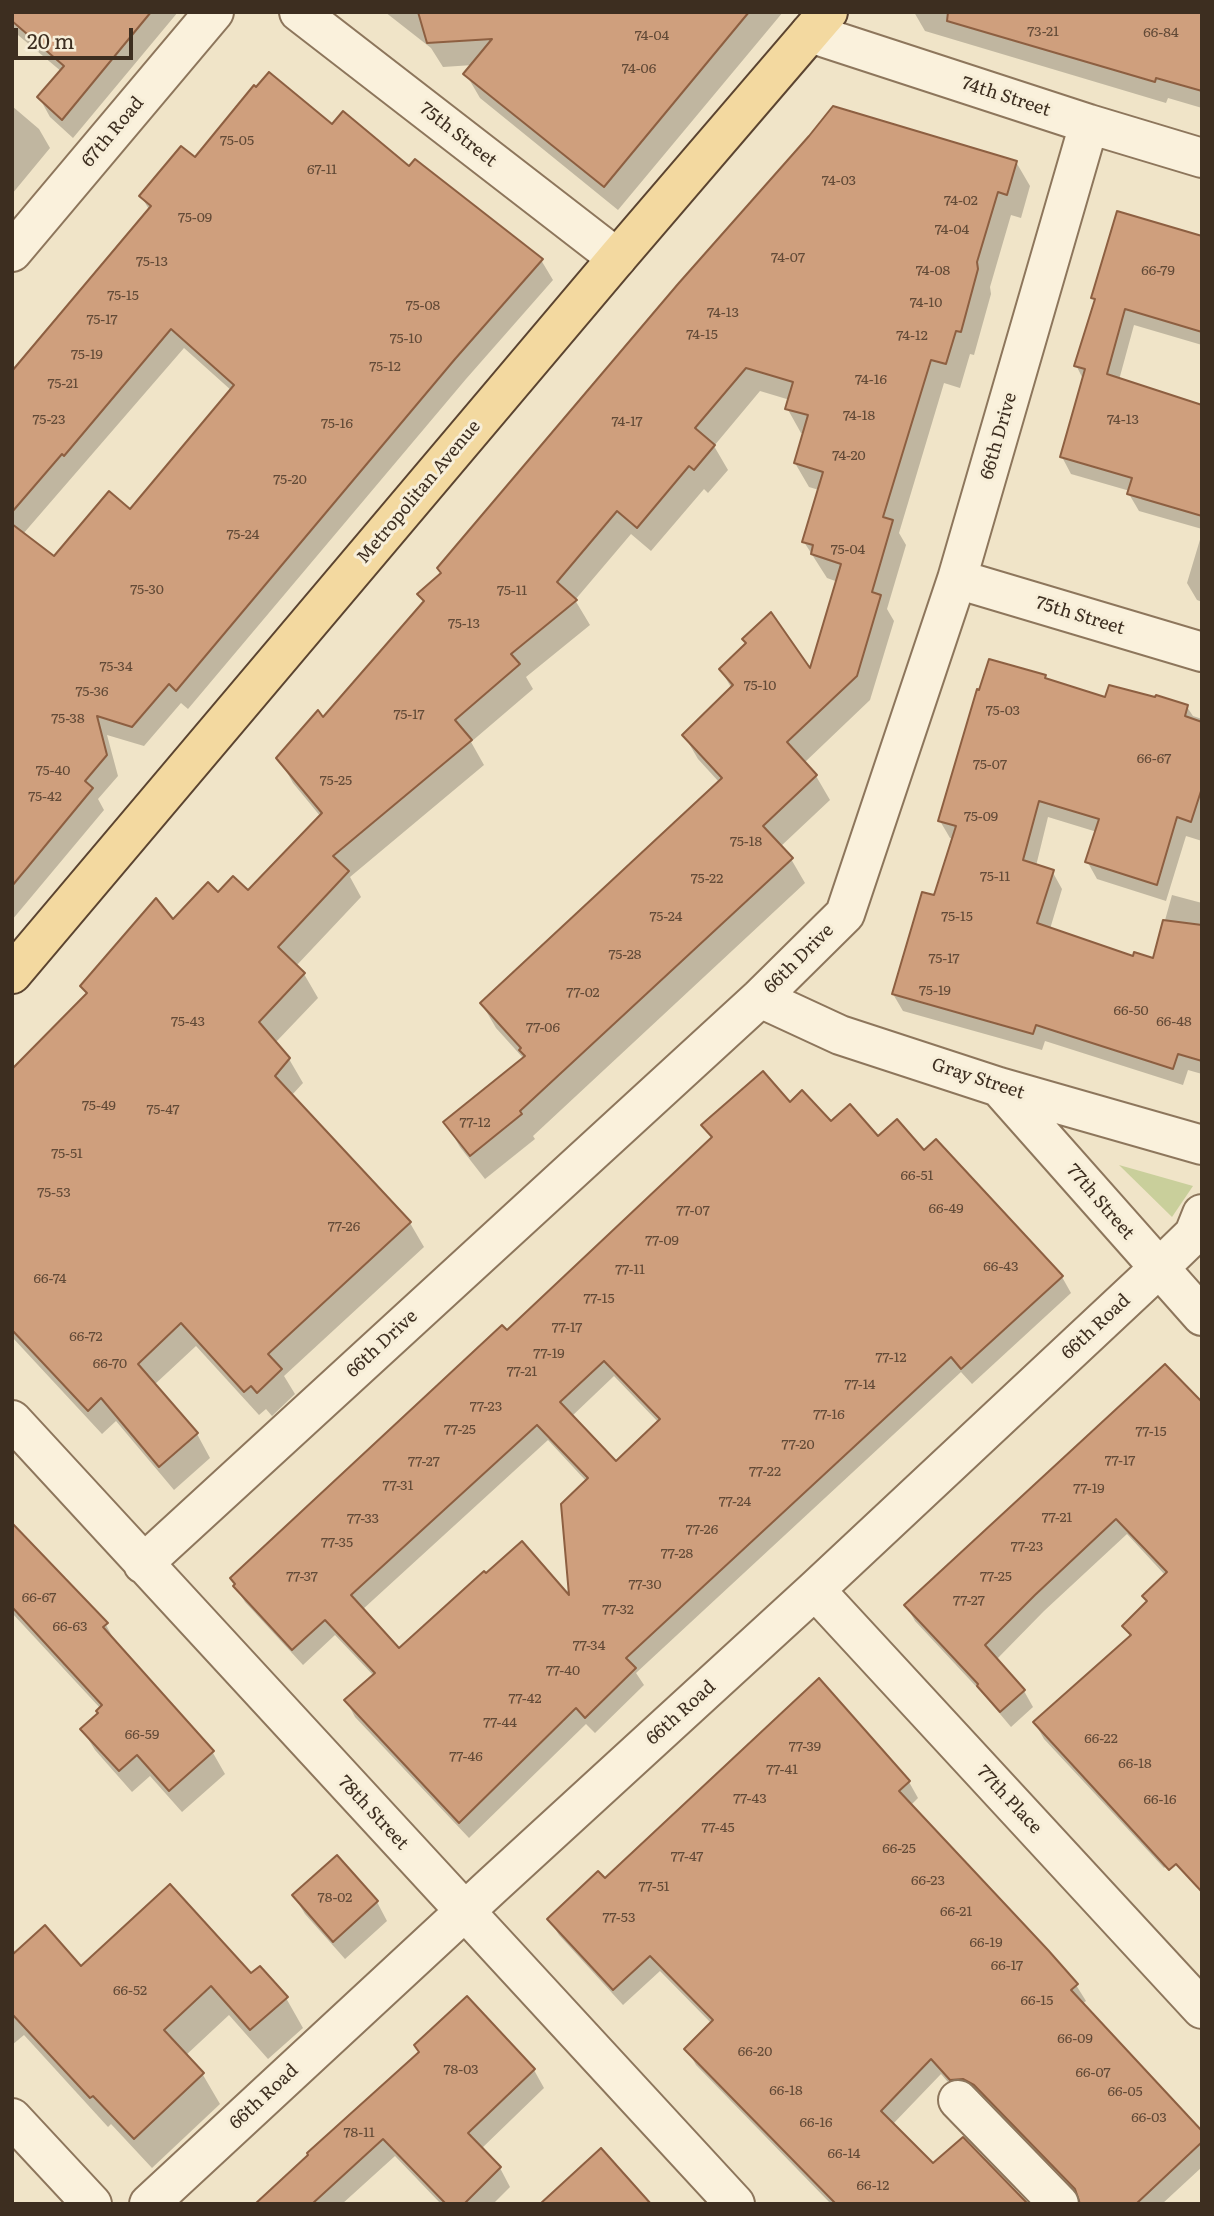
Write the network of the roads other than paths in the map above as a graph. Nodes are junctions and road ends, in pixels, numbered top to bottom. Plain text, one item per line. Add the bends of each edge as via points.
1 (214, 12) edge
2 (299, 12) edge
3 (819, 23) edge
4 (1089, 124) junction
5 (1202, 158) edge
6 (12, 251) edge
7 (617, 258) junction
8 (957, 579) junction
9 (1202, 652) edge
10 (12, 974) edge
11 (760, 998) junction
12 (999, 1087) junction
13 (1202, 1144) edge
14 (1202, 1214) edge
15 (1158, 1269) junction
16 (1202, 1316) edge
17 (12, 1420) edge
18 (143, 1564) junction
19 (815, 1590) junction
20 (464, 1912) junction
21 (1202, 2009) edge
22 (958, 2100) dead end
23 (12, 2118) edge
24 (92, 2204) edge
25 (149, 2204) edge
26 (735, 2204) edge
27 (1059, 2204) edge

1 - 6 street, 67th Road
2 - 7 street, 75th Street
3 - 4 street, 74th Street
3 - 7 main road, Metropolitan Avenue
4 - 5 street, 74th Street
4 - 8 street, 66th Drive
7 - 10 main road, Metropolitan Avenue
8 - 9 street, 75th Street
8 - 11 street, 66th Drive via 845,914
11 - 12 street, Gray Street via 840,1035
11 - 18 street, 66th Drive
12 - 13 street, Gray Street
12 - 15 street, 77th Street
14 - 15 street, 66th Road via 1194,1234
15 - 16 street, 77th Street
15 - 19 street, 66th Road
17 - 18 street, 78th Street
18 - 20 street, 78th Street
19 - 20 street, 66th Road
19 - 21 street, 77th Place
20 - 25 street, 66th Road
20 - 26 street, 78th Street
22 - 27 street
23 - 24 street

